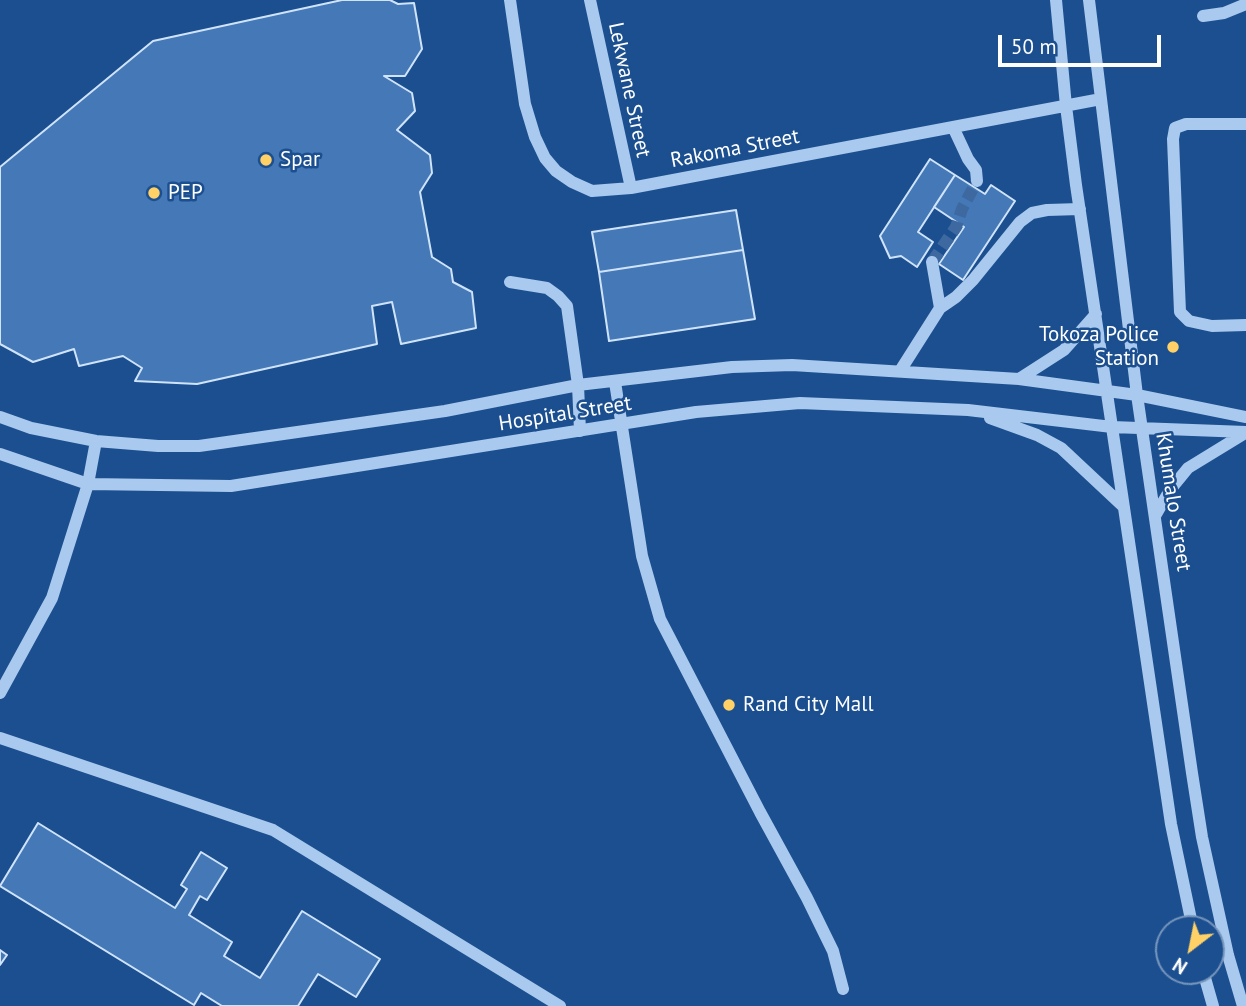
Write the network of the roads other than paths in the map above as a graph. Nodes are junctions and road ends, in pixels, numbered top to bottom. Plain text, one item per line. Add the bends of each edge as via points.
1 (510, 0) edge
2 (590, 0) edge
3 (1056, 0) edge
4 (1089, 0) edge
5 (1246, 4) edge
6 (1224, 13) junction
7 (1246, 14) edge
8 (1203, 16) dead end
9 (1101, 99) junction
10 (1066, 106) junction
11 (1246, 124) edge
12 (953, 127) junction
13 (976, 181) dead end
14 (631, 188) junction
15 (1080, 209) junction
16 (932, 262) tunnel mouth
17 (510, 282) dead end
18 (940, 308) junction
19 (1096, 314) junction
20 (1246, 325) edge
21 (900, 371) junction
22 (1019, 379) junction
23 (615, 382) junction
24 (578, 385) junction
25 (1107, 393) junction
26 (1137, 395) junction
27 (968, 410) junction
28 (0, 416) edge
29 (1246, 417) edge
30 (622, 425) junction
31 (1112, 427) junction
32 (1142, 428) junction
33 (580, 431) junction
34 (1246, 432) edge
35 (96, 441) junction
36 (0, 454) edge
37 (88, 484) junction
38 (1124, 508) junction
39 (1155, 516) junction
40 (0, 693) edge
41 (0, 737) edge
42 (1191, 915) edge
43 (1207, 985) edge
44 (844, 989) dead end
45 (560, 1006) edge
46 (1213, 1006) edge
47 (1243, 1006) edge

1 - 14 street, Rakoma Street via 525,104 545,158 556,171 592,191
2 - 14 street, Lekwane Street
3 - 10 street
4 - 9 street, Khumalo Street
5 - 6 street
6 - 7 street
6 - 8 street
9 - 10 street, Rakoma Street
9 - 26 street, Khumalo Street
10 - 12 street, Rakoma Street
10 - 15 street
11 - 20 street via 1186,124 1175,128 1173,139 1180,312 1201,324
12 - 13 street via 976,170
12 - 14 street, Rakoma Street
15 - 18 street via 1032,213 973,280
15 - 19 street
16 - 18 street
17 - 24 street via 547,288 563,300
18 - 21 street
19 - 22 street via 1064,350
19 - 25 street
21 - 22 street, Hospital Street
21 - 23 street, Hospital Street via 732,367
22 - 25 street, Hospital Street
23 - 24 street, Hospital Street
23 - 30 street
24 - 33 street
24 - 35 street, Hospital Street via 445,411 199,446
25 - 26 street, Hospital Street
25 - 31 street
26 - 29 street, Hospital Street
26 - 32 street, Khumalo Street
27 - 30 street, Hospital Street via 800,403 696,412
27 - 31 street, Hospital Street
27 - 38 street via 1061,448
28 - 35 street, Hospital Street via 31,428
30 - 33 street, Hospital Street
30 - 44 street via 642,556 660,619 807,898 833,951
31 - 32 street, Hospital Street
31 - 38 street
32 - 34 street, Hospital Street
32 - 39 street, Khumalo Street
33 - 37 street, Hospital Street via 231,486
34 - 39 street via 1188,468
35 - 37 street
36 - 37 street, Hospital Street
37 - 40 street via 52,598
38 - 42 street via 1171,824
39 - 47 street, Khumalo Street via 1202,837
41 - 45 street via 273,830
43 - 46 street

